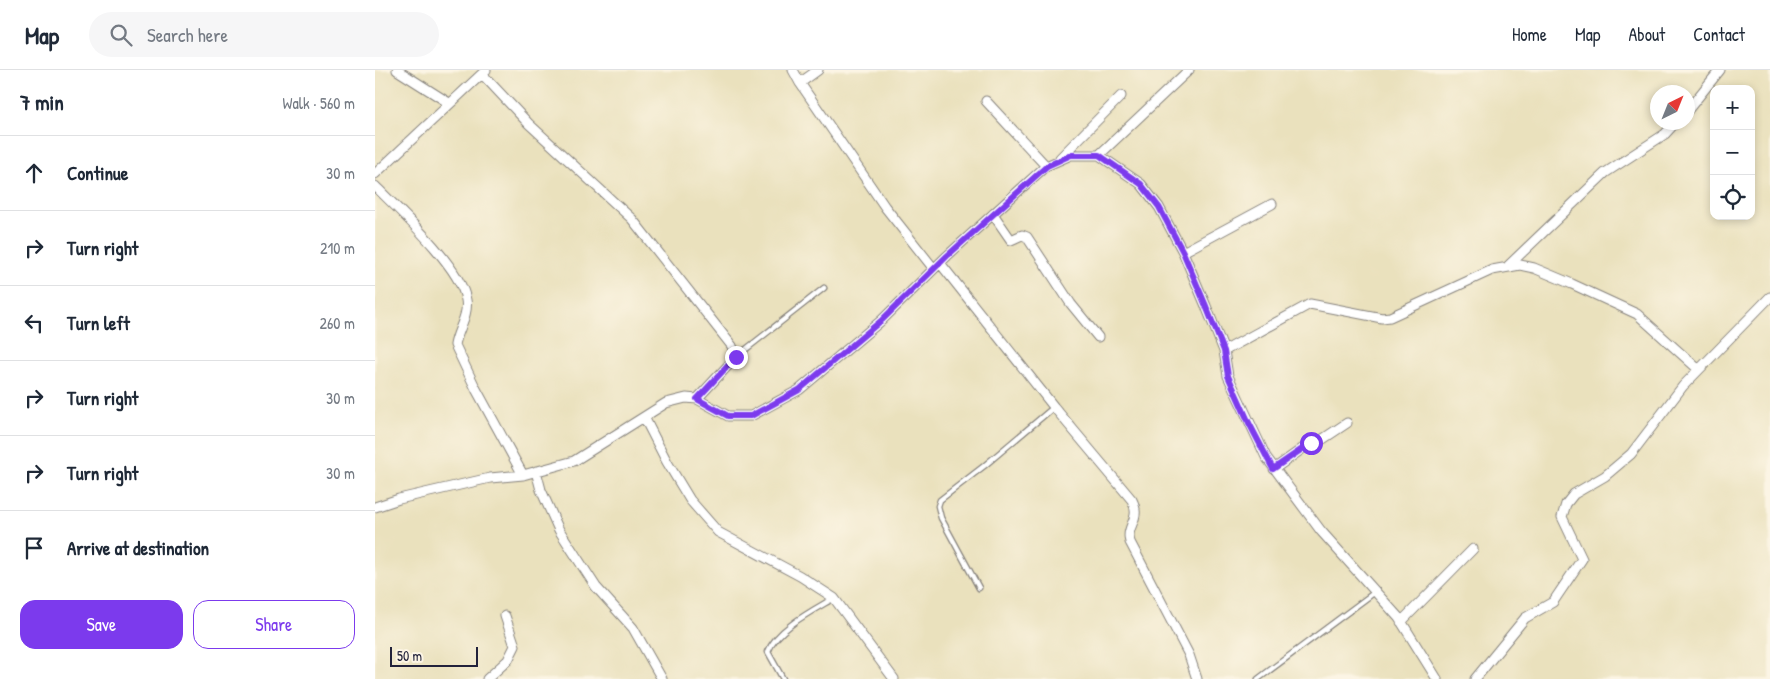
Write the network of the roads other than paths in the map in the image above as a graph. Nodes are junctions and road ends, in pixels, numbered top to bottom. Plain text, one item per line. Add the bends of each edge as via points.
1 (397, 70) edge
2 (793, 70) edge
3 (818, 70) edge
4 (1189, 70) edge
5 (1720, 70) edge
6 (485, 72) edge
7 (800, 83) junction
8 (1121, 96) dead end
9 (986, 101) dead end
10 (1695, 101) edge
11 (449, 104) junction
12 (1669, 130) edge
13 (1099, 155) junction
14 (1058, 160) junction
15 (1047, 166) junction
16 (375, 174) edge
17 (375, 186) edge
18 (1272, 204) dead end
19 (993, 214) junction
20 (1183, 252) junction
21 (937, 266) junction
22 (1508, 266) junction
23 (824, 288) dead end
24 (1770, 297) edge
25 (1098, 337) dead end
26 (1224, 351) junction
27 (736, 357) junction
28 (1697, 369) junction
29 (697, 399) junction
30 (1054, 407) junction
31 (644, 417) junction
32 (1347, 423) dead end
33 (1273, 469) junction
34 (536, 471) junction
35 (523, 475) junction
36 (375, 507) edge
37 (1473, 549) dead end
38 (979, 588) dead end
39 (1375, 592) junction
40 (834, 598) junction
41 (505, 616) dead end
42 (1401, 622) junction
43 (487, 679) edge
44 (662, 679) edge
45 (783, 679) edge
46 (894, 679) edge
47 (1197, 679) edge
48 (1258, 679) edge
49 (1437, 679) edge
50 (1475, 679) edge

1 - 11 street
2 - 7 street
3 - 7 street
4 - 13 street
5 - 10 street
6 - 11 street
6 - 27 street via 529,124 632,219 732,346
7 - 21 street via 885,207
8 - 14 street
9 - 15 street
11 - 16 street
12 - 22 street via 1605,173
13 - 14 street via 1071,155
13 - 20 street via 1141,184 1159,207
14 - 15 street
15 - 19 street
17 - 35 street via 425,235 464,291 466,308 455,345
18 - 20 street
19 - 21 street
19 - 25 street via 1011,240 1023,234 1027,237 1071,304
20 - 26 street
21 - 29 street via 882,320 799,390 751,416 728,416
21 - 30 street
22 - 26 street via 1492,270 1390,317 1310,304
22 - 28 street via 1534,268 1631,311
23 - 27 lane
24 - 28 street via 1728,342
26 - 33 street via 1228,376 1258,444
27 - 29 street
28 - 50 street via 1631,454 1605,476 1574,494 1566,504 1562,517 1582,559 1553,602 1525,618
29 - 31 street via 666,403
30 - 38 lane via 940,500 941,518
30 - 47 street via 1132,500 1136,515 1130,542 1189,655
31 - 34 street via 574,461
31 - 40 street via 690,500 719,532
32 - 33 street
33 - 39 street via 1321,532
34 - 35 street
34 - 44 street via 559,530 596,587 633,628
35 - 36 street via 490,478
37 - 42 street
39 - 42 street
39 - 48 lane
40 - 45 lane via 802,617 770,645 768,652
40 - 46 street
41 - 43 street via 515,646 509,660
42 - 49 street

